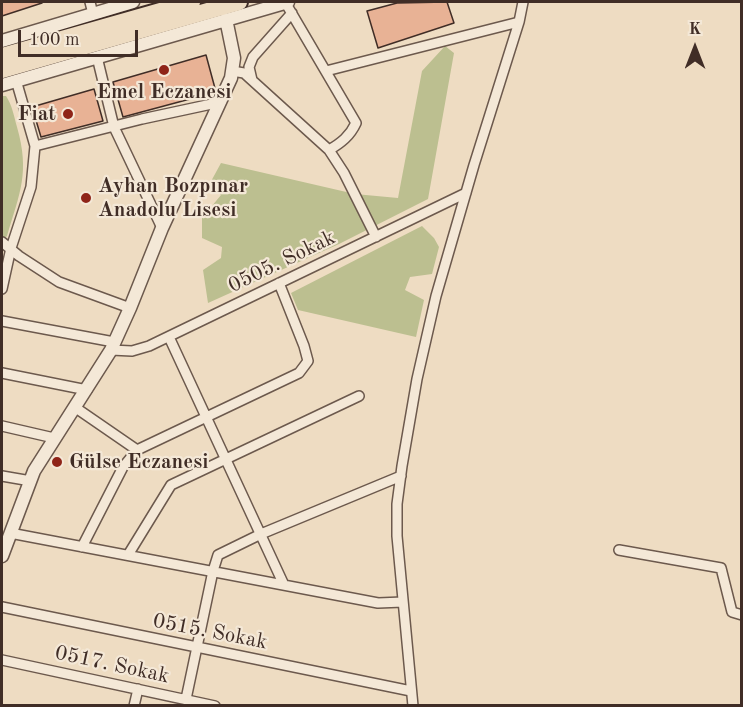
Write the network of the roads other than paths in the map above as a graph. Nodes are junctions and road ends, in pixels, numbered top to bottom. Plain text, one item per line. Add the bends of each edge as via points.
1 (133, 2) edge
2 (192, 2) edge
3 (239, 2) edge
4 (523, 2) edge
5 (288, 6) edge
6 (92, 8) edge
7 (226, 20) junction
8 (519, 22) junction
9 (2, 41) edge
10 (2, 56) edge
11 (97, 57) junction
12 (2, 70) edge
13 (232, 70) junction
14 (326, 71) junction
15 (16, 80) junction
16 (252, 80) junction
17 (2, 85) edge
18 (221, 102) junction
19 (114, 127) junction
20 (35, 147) junction
21 (329, 150) junction
22 (466, 194) junction
23 (162, 228) junction
24 (376, 237) junction
25 (2, 242) edge
26 (11, 248) junction
27 (4, 273) edge
28 (279, 284) junction
29 (2, 289) edge
30 (130, 308) junction
31 (2, 321) edge
32 (169, 336) junction
33 (112, 346) junction
34 (2, 373) edge
35 (87, 390) junction
36 (359, 396) dead end
37 (75, 408) junction
38 (208, 417) junction
39 (2, 426) edge
40 (54, 438) junction
41 (137, 450) junction
42 (227, 460) junction
43 (2, 476) edge
44 (401, 476) junction
45 (31, 481) junction
46 (10, 533) junction
47 (261, 534) junction
48 (82, 547) junction
49 (619, 550) dead end
50 (128, 555) junction
51 (2, 556) edge
52 (213, 571) junction
53 (284, 585) junction
54 (403, 602) junction
55 (2, 607) edge
56 (741, 615) edge
57 (197, 648) junction
58 (2, 660) edge
59 (138, 689) junction
60 (411, 691) junction
61 (186, 699) junction
62 (134, 705) edge
63 (215, 705) edge
64 (412, 705) edge

1 - 6 street
2 - 10 highway
3 - 12 highway
4 - 8 street
5 - 7 street
5 - 14 street
5 - 16 street via 253,57 249,67
6 - 9 street
7 - 11 street
7 - 13 street via 234,58
8 - 14 street
8 - 22 street
11 - 15 street
11 - 19 street
13 - 16 street
13 - 18 street
14 - 21 street via 356,123 342,142
15 - 17 street
15 - 20 street
16 - 21 street
18 - 19 street
18 - 23 street
19 - 20 street
19 - 23 street
20 - 26 street via 31,187
21 - 24 street
22 - 24 street, 0505. Sokak
22 - 44 street via 436,296
23 - 30 street
24 - 28 street, 0505. Sokak
25 - 26 street
26 - 27 street
26 - 30 street via 59,282
27 - 29 street
28 - 32 street, 0505. Sokak
28 - 38 street via 304,346 308,361 305,367
30 - 33 street
31 - 33 street, 0505. Sokak
32 - 33 street, 0505. Sokak via 132,351
32 - 38 street
33 - 35 street
34 - 35 street
35 - 37 street
36 - 42 street
37 - 40 street
37 - 41 street
38 - 41 street
38 - 42 street
39 - 40 street
40 - 45 street
41 - 48 street via 123,467
42 - 47 street
42 - 50 street via 171,484
43 - 45 street
44 - 47 street
44 - 54 street via 397,536
45 - 46 street
46 - 48 street
46 - 51 street
47 - 52 street via 218,555
47 - 53 street
48 - 50 street
49 - 56 street via 721,568 732,612
50 - 52 street
52 - 53 street
52 - 57 street
53 - 54 street via 378,603
54 - 60 street
55 - 57 street, 0515. Sokak
57 - 60 street, 0515. Sokak
57 - 61 street
58 - 59 street, 0517. Sokak
59 - 61 street, 0517. Sokak
59 - 62 street
60 - 64 street
61 - 63 street, 0517. Sokak

